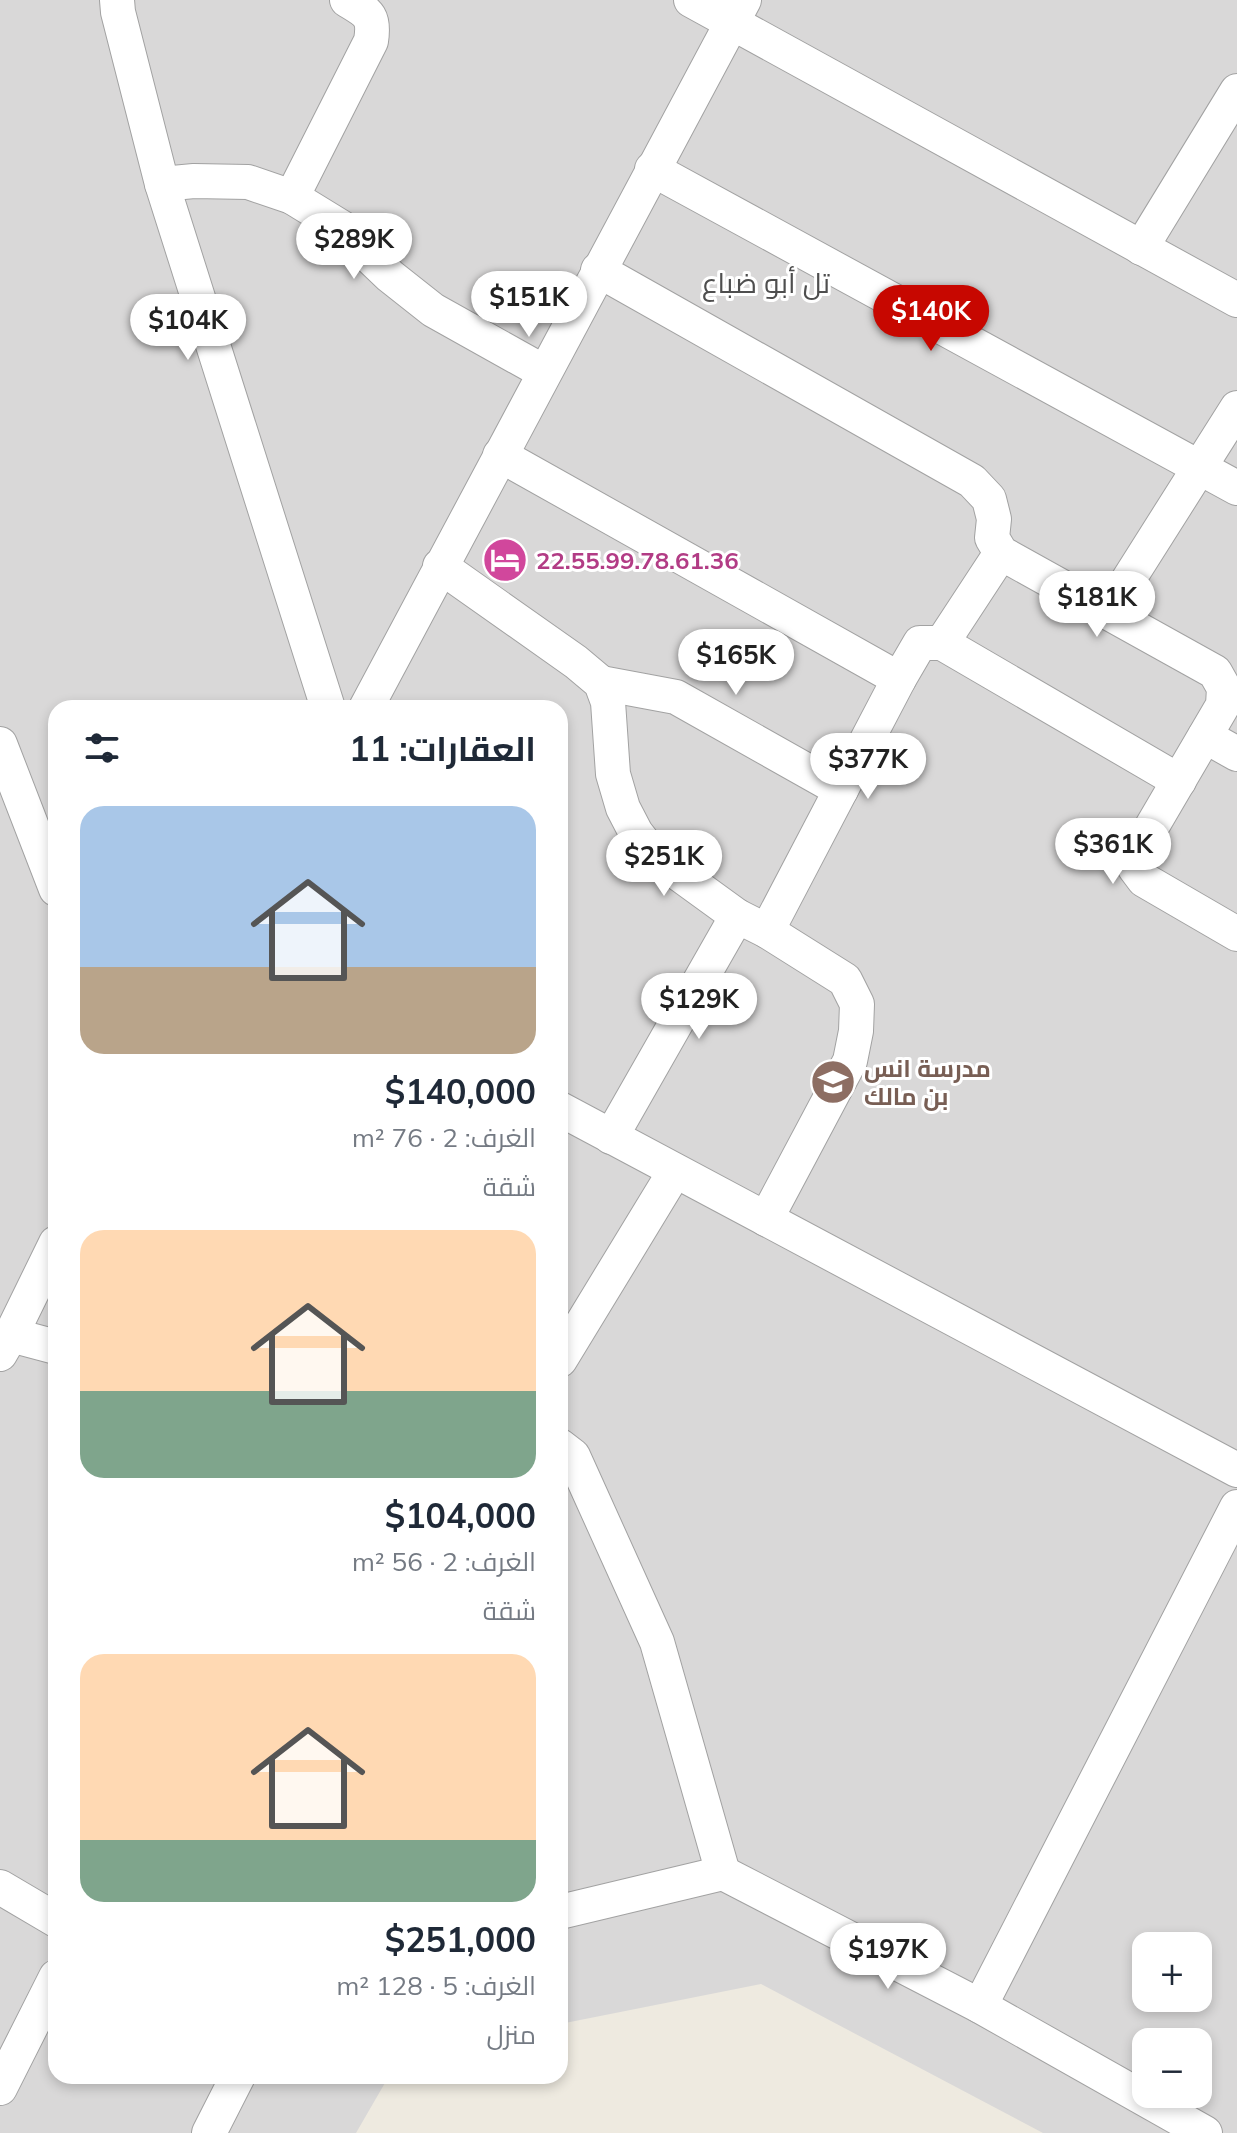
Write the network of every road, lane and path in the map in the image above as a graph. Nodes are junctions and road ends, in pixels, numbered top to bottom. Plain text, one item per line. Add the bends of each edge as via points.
1 (117, 0) edge
2 (347, 0) edge
3 (691, 0) edge
4 (737, 11) edge
5 (1237, 91) edge
6 (652, 169) junction
7 (162, 184) junction
8 (292, 197) junction
9 (1141, 248) junction
10 (598, 270) junction
11 (1237, 300) edge
12 (544, 372) junction
13 (1237, 408) edge
14 (500, 455) junction
15 (1200, 467) junction
16 (1237, 488) edge
17 (1001, 553) junction
18 (440, 566) junction
19 (1108, 612) junction
20 (942, 643) junction
21 (899, 679) junction
22 (601, 683) junction
23 (325, 700) edge
24 (370, 700) edge
25 (1205, 736) junction
26 (0, 744) edge
27 (1237, 754) edge
28 (1179, 781) junction
29 (841, 790) junction
30 (48, 868) edge
31 (752, 923) junction
32 (1237, 934) edge
33 (568, 1113) edge
34 (611, 1137) junction
35 (675, 1171) junction
36 (766, 1219) junction
37 (48, 1259) edge
38 (6, 1345) edge
39 (48, 1347) edge
40 (568, 1347) edge
41 (568, 1452) edge
42 (1237, 1470) edge
43 (1237, 1507) edge
44 (723, 1873) junction
45 (0, 1887) edge
46 (568, 1910) edge
47 (48, 1915) edge
48 (48, 1993) edge
49 (980, 2006) junction
50 (234, 2084) edge
51 (0, 2088) edge
52 (209, 2133) edge
53 (1205, 2133) edge

1 - 7 street
2 - 8 street via 366,12 373,25 371,41
3 - 4 street
4 - 6 street
4 - 9 street
5 - 9 street
6 - 10 street
6 - 15 street
7 - 8 street via 248,182
7 - 23 street
8 - 12 street via 349,232 390,276 433,310
9 - 11 street
10 - 12 street
10 - 17 street via 972,481 989,499 992,538
12 - 14 street
13 - 15 street
14 - 18 street
14 - 21 street
15 - 16 street
15 - 19 street
17 - 19 street
17 - 20 street
18 - 22 street
18 - 24 street
19 - 25 street via 1215,672 1224,688 1223,705
20 - 21 street via 920,643
20 - 28 street
21 - 29 street
22 - 29 street via 676,697
22 - 31 street via 608,702 613,774 636,833 653,855
25 - 27 street
25 - 28 street
26 - 30 street
28 - 32 street via 1137,852 1135,868 1144,880
29 - 31 street
31 - 34 street
31 - 36 street via 845,980 857,1004 850,1061
33 - 34 street
34 - 35 street
35 - 36 street
35 - 40 street
36 - 42 street
37 - 38 street
38 - 39 street
41 - 44 street via 657,1642
43 - 49 street
44 - 46 street
44 - 49 street
45 - 47 street
48 - 51 street
49 - 53 street
50 - 52 street

